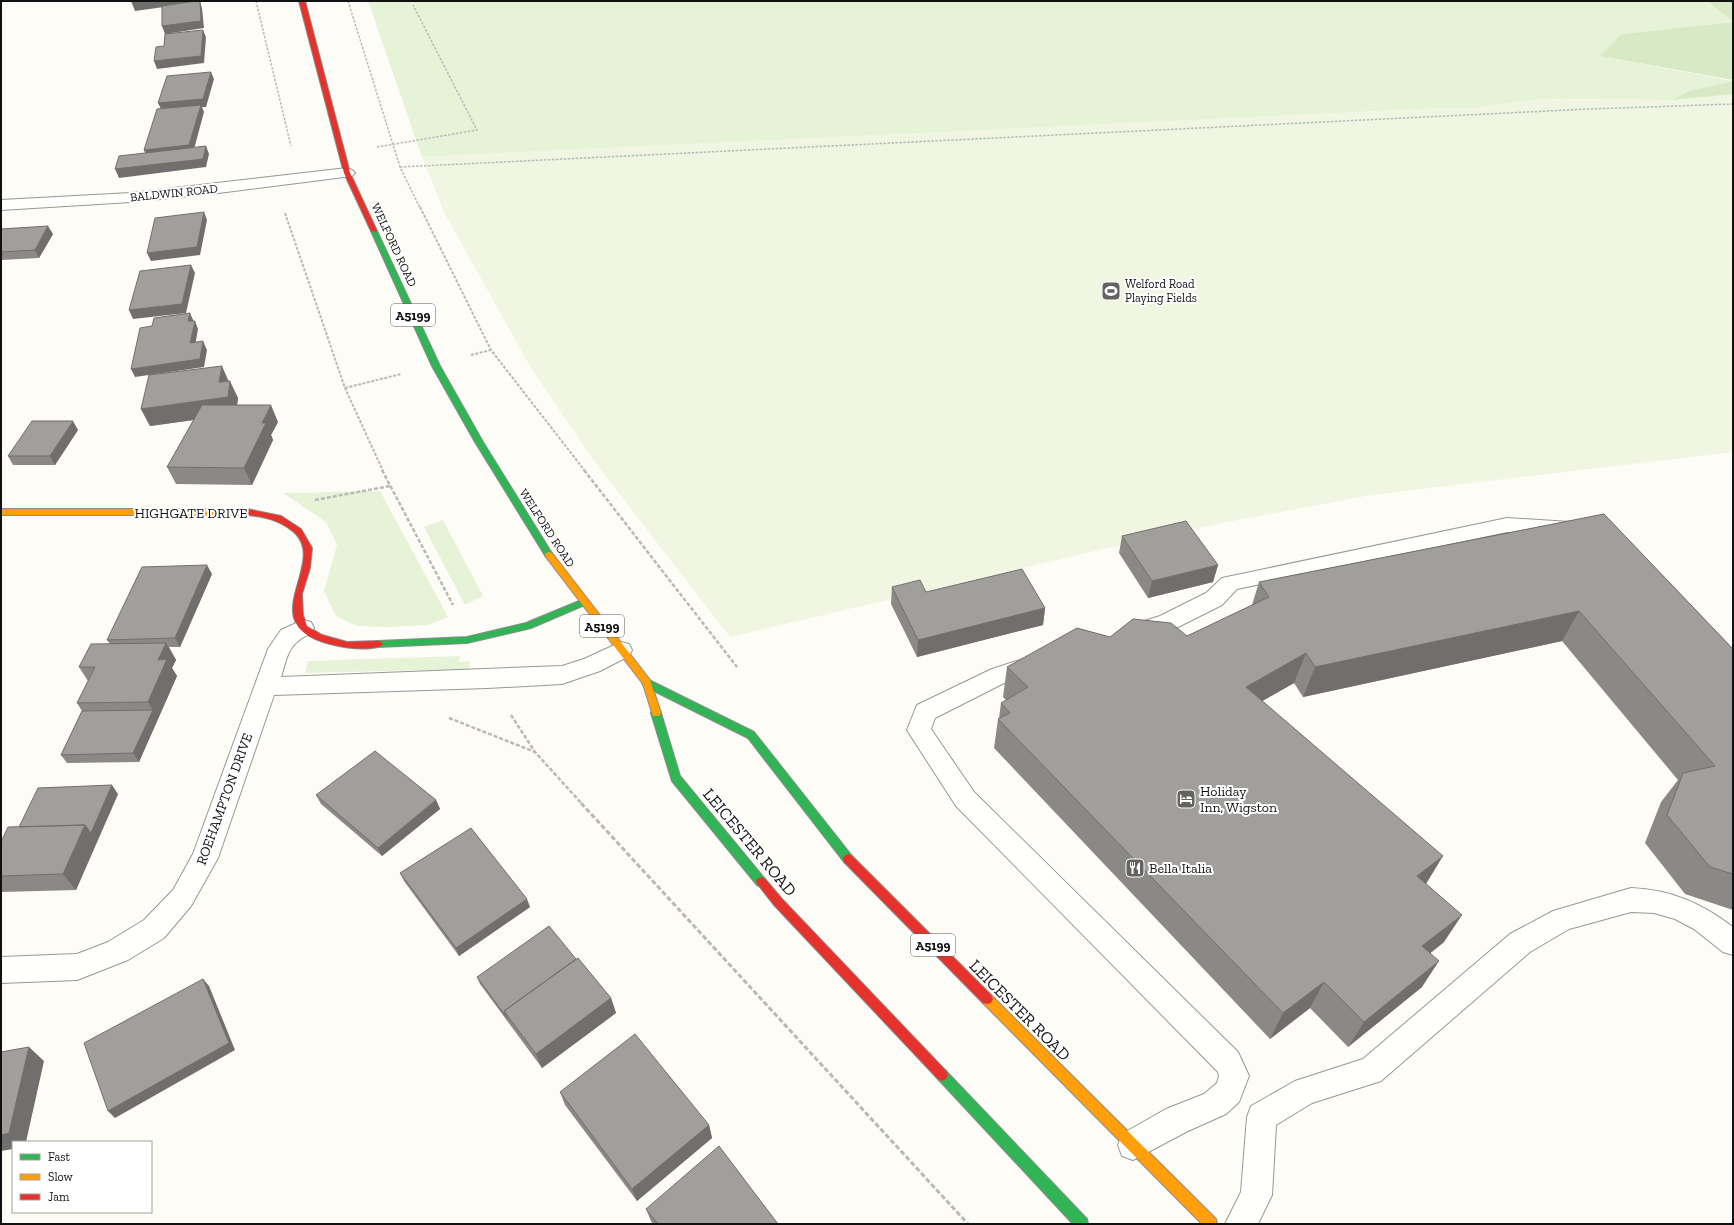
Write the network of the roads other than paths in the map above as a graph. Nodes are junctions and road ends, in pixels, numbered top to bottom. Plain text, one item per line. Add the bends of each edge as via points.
1 (302, 1) edge
2 (347, 173) junction
3 (1, 205) edge
4 (1, 512) edge
5 (1586, 538) edge
6 (584, 602) junction
7 (304, 628) junction
8 (1122, 636) edge
9 (621, 650) junction
10 (1054, 658) edge
11 (269, 674) junction
12 (647, 683) junction
13 (1733, 943) edge
14 (1, 970) edge
15 (1133, 1145) junction
16 (1082, 1224) edge
17 (1211, 1224) edge
18 (1241, 1224) edge

1 - 2 main road, WELFORD ROAD / A5199
2 - 3 street, BALDWIN ROAD via 170,195
2 - 6 main road, WELFORD ROAD / A5199 via 436,366 545,550
4 - 7 main road, HIGHGATE DRIVE via 247,512 278,518 298,531 308,548 306,568 298,594 298,616
5 - 8 street via 1569,528 1508,525 1230,583 1214,599 1195,609 1168,622
6 - 7 main road via 528,626 467,640 347,645 318,638
6 - 9 main road, LEICESTER ROAD / A5199
7 - 11 street via 289,636 279,649
9 - 11 street via 592,665 562,675 487,679
9 - 12 main road, LEICESTER ROAD / A5199
10 - 15 street via 1000,675 925,712 919,730 965,799 1228,1062 1234,1076 1229,1092 1215,1104 1178,1120
11 - 14 street, ROEHAMPTON DRIVE via 205,858 182,898 154,928 118,951 76,967
12 - 15 main road, LEICESTER ROAD / A5199 via 751,735 847,858
12 - 16 main road, LEICESTER ROAD / A5199 via 676,778 778,902
13 - 18 street via 1704,921 1682,910 1654,901 1631,900 1562,919 1520,943 1371,1071 1305,1091 1262,1117 1256,1195
15 - 17 main road, LEICESTER ROAD / A5199

